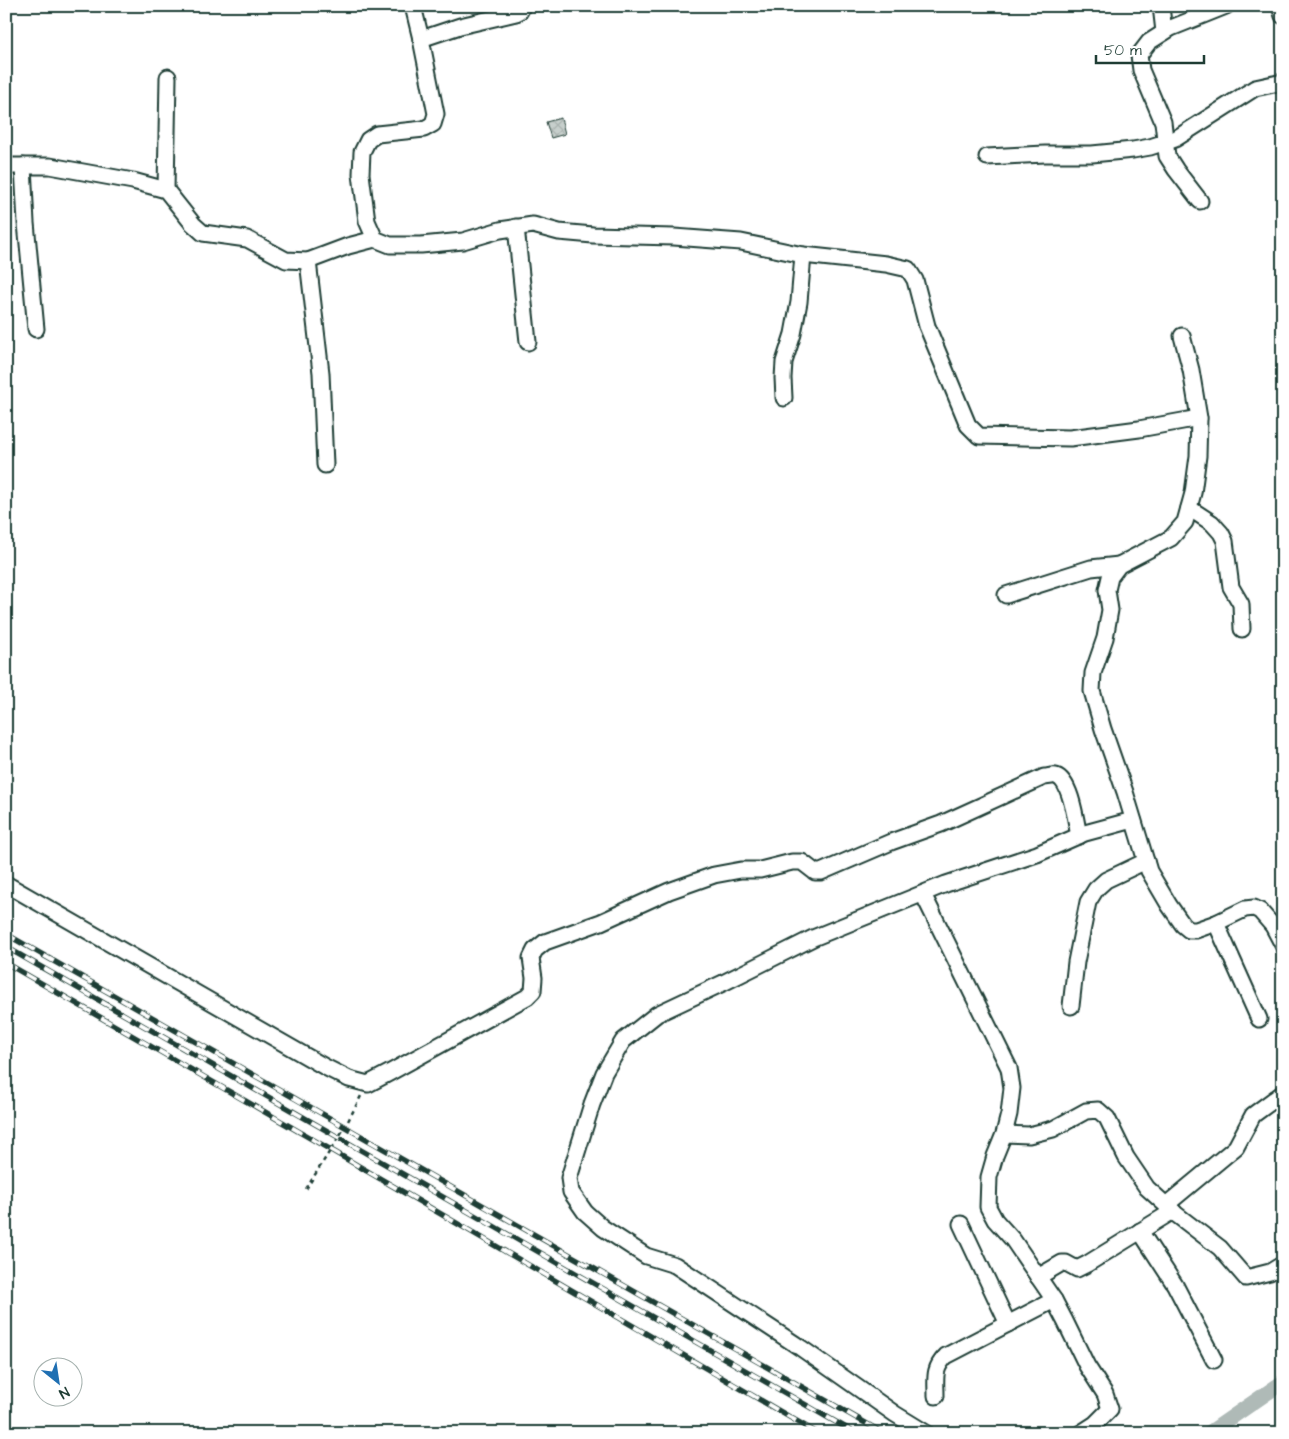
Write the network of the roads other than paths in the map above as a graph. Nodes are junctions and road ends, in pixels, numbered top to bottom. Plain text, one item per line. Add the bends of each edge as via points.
1 (413, 6) edge
2 (522, 6) edge
3 (1161, 6) edge
4 (1226, 6) edge
5 (1280, 6) edge
6 (1283, 16) edge
7 (1164, 32) junction
8 (421, 39) junction
9 (168, 77) dead end
10 (1283, 82) edge
11 (1166, 143) junction
12 (987, 157) dead end
13 (6, 166) edge
14 (23, 166) junction
15 (166, 190) junction
16 (1200, 201) dead end
17 (516, 228) junction
18 (375, 239) junction
19 (803, 255) junction
20 (308, 261) junction
21 (36, 329) dead end
22 (1182, 336) dead end
23 (528, 342) dead end
24 (784, 398) dead end
25 (1200, 418) junction
26 (325, 465) dead end
27 (1189, 508) junction
28 (1119, 565) junction
29 (1006, 594) dead end
30 (1242, 629) dead end
31 (1133, 820) junction
32 (1079, 836) junction
33 (1146, 861) junction
34 (6, 884) edge
35 (923, 894) junction
36 (1278, 921) edge
37 (1216, 923) junction
38 (1283, 945) edge
39 (1071, 1006) dead end
40 (1260, 1019) dead end
41 (1283, 1093) edge
42 (1004, 1134) junction
43 (1170, 1208) junction
44 (961, 1224) dead end
45 (1140, 1231) junction
46 (1283, 1264) edge
47 (1038, 1277) junction
48 (1054, 1300) junction
49 (1008, 1324) junction
50 (1214, 1360) dead end
51 (936, 1396) dead end
52 (926, 1433) edge
53 (1081, 1433) edge

1 - 8 street
2 - 8 street via 516,13
3 - 7 street
4 - 7 street
5 - 6 street
7 - 11 street via 1149,42 1139,55 1141,70 1163,122
8 - 18 street via 436,114 433,124 424,129 377,134 368,140 362,152 367,221
9 - 15 street
10 - 11 street via 1255,88
11 - 12 street via 1092,154
11 - 16 street via 1167,156
13 - 14 street
14 - 15 street via 50,166
14 - 21 street
15 - 20 street via 203,233 247,239 286,260
17 - 18 street via 463,241 421,245 390,245
17 - 19 street via 532,225 559,232 593,235 742,242
17 - 23 street
18 - 20 street
19 - 24 street via 793,334 784,362
19 - 25 street via 908,269 915,280 927,326 968,425 979,436 1070,438
20 - 26 street via 320,373
22 - 25 street
25 - 27 street via 1198,456
27 - 28 street via 1185,522 1171,538
27 - 30 street via 1212,523 1225,541 1231,587 1241,604
28 - 29 street via 1091,568
28 - 31 street via 1110,577 1107,590 1110,610 1093,673 1092,691
31 - 32 street
31 - 33 street
32 - 34 street via 1068,792 1061,779 1044,777 941,824 821,872 815,872 802,862 792,862 760,870 714,875 545,942 531,958 533,991 527,997 368,1084 325,1067
32 - 35 street
33 - 37 street via 1168,905 1183,925 1189,930 1196,930
33 - 39 street via 1106,880 1088,902
35 - 42 street via 1009,1068 1012,1088
35 - 52 street via 813,938 657,1014 623,1041 604,1073 569,1178 571,1192 585,1212 603,1228 646,1256 675,1264
36 - 37 street via 1254,908
36 - 38 street
37 - 40 street
41 - 43 street via 1253,1115 1236,1147
42 - 43 street via 1030,1136 1053,1129 1086,1111 1098,1110 1107,1118 1146,1188
42 - 47 street via 989,1177 988,1207
43 - 45 street
43 - 46 street via 1220,1248 1246,1278 1270,1272
44 - 49 street
45 - 47 street via 1082,1267 1077,1269 1062,1263
45 - 50 street via 1175,1285
47 - 48 street
48 - 49 street
48 - 53 street via 1110,1409
49 - 51 street via 938,1363

